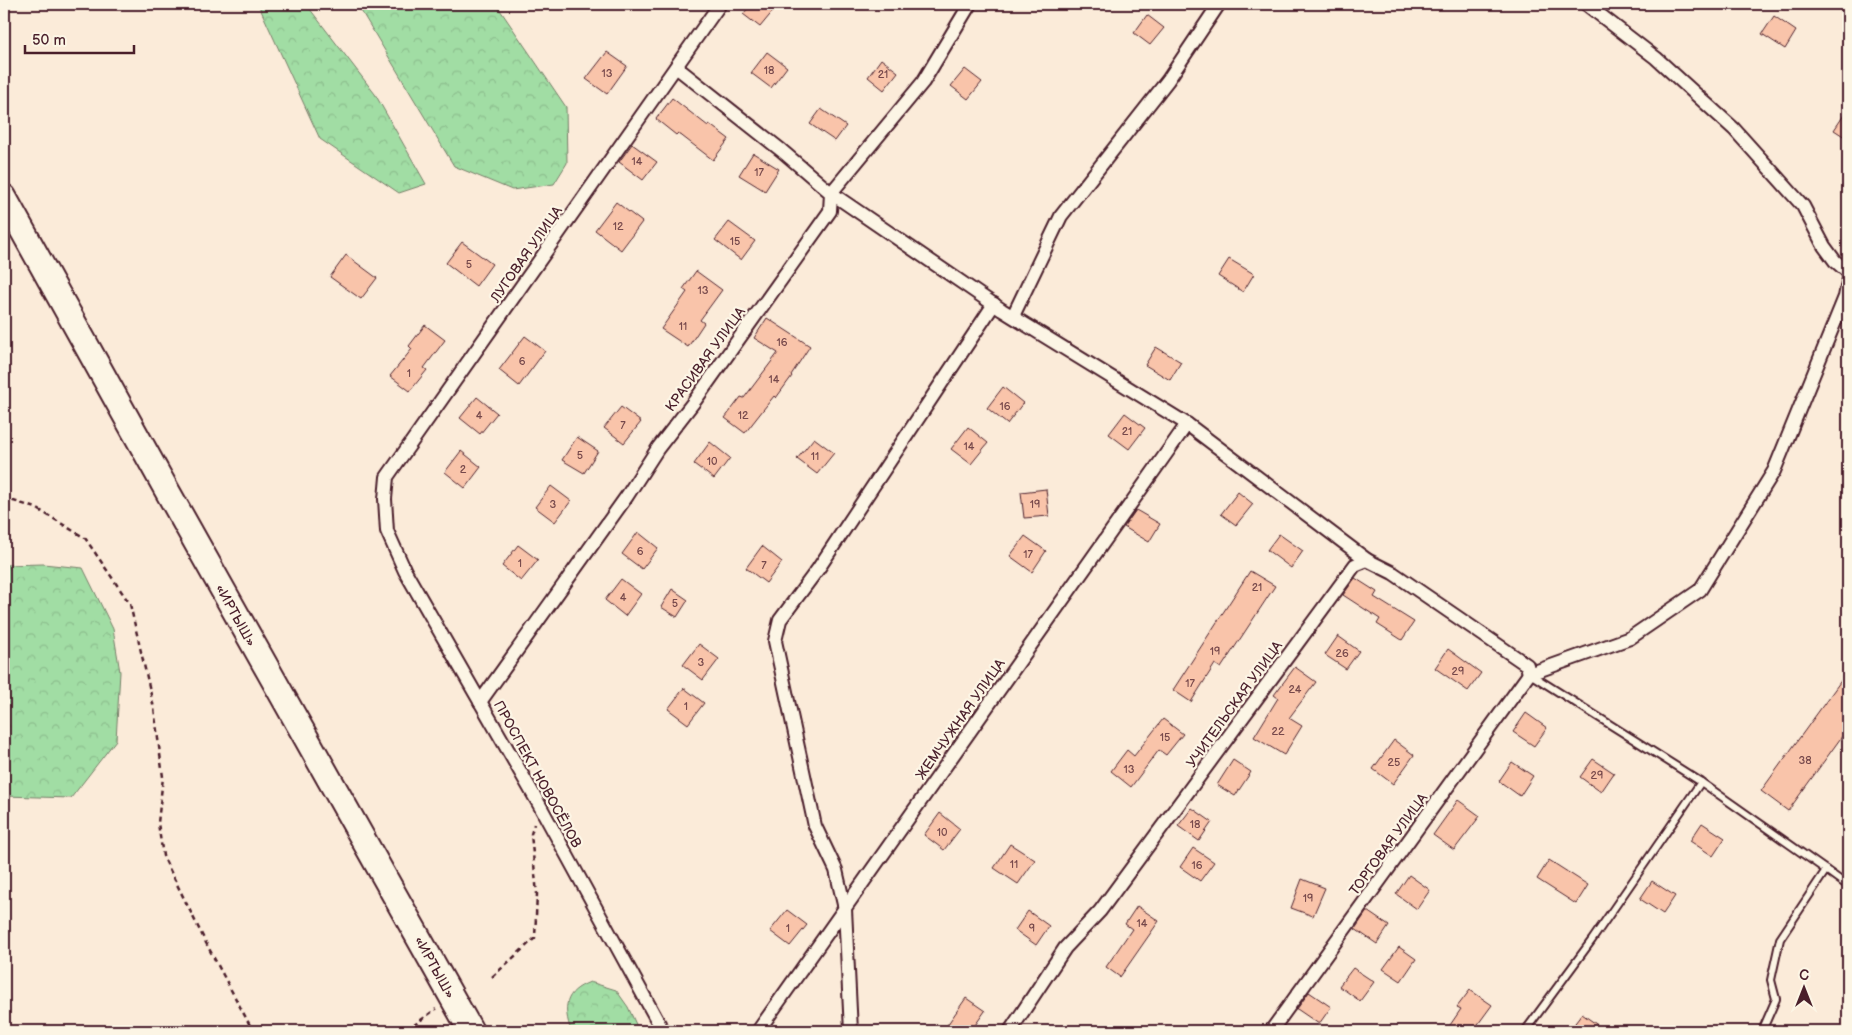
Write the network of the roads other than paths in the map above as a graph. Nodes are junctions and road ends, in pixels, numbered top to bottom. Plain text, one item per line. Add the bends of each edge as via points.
1 (720, 4) edge
2 (970, 4) edge
3 (1219, 4) edge
4 (1586, 4) edge
5 (676, 67) junction
6 (830, 193) junction
7 (4, 197) edge
8 (1848, 272) edge
9 (1848, 282) edge
10 (994, 304) junction
11 (1013, 316) junction
12 (1187, 424) junction
13 (387, 531) joint
14 (1367, 560) junction
15 (1530, 674) junction
16 (480, 702) junction
17 (1701, 782) junction
18 (1826, 870) junction
19 (1848, 886) edge
20 (845, 909) junction
21 (471, 1031) edge
22 (663, 1031) edge
23 (758, 1031) edge
24 (851, 1031) edge
25 (1010, 1031) edge
26 (1271, 1031) edge
27 (1525, 1031) edge
28 (1762, 1031) edge

1 - 5 street, ЛУГОВАЯ УЛИЦА
2 - 6 street via 923,82
3 - 11 street via 1168,80 1061,216
4 - 8 street via 1656,58 1734,129 1802,206 1834,261
5 - 6 street
5 - 13 street, ЛУГОВАЯ УЛИЦА via 387,477
6 - 10 street
6 - 16 street, КРАСИВАЯ УЛИЦА via 830,211
7 - 21 highway, «ИРТЫШ»
9 - 15 street via 1845,297 1774,471 1700,590 1630,638
10 - 11 street
10 - 20 street via 818,569 780,620 775,640 815,826 836,870
11 - 12 street
12 - 14 street
12 - 20 street, ЖЕМЧУЖНАЯ УЛИЦА
13 - 16 street, ПРОСПЕКТ НОВОСЁЛОВ via 405,571
14 - 15 street via 1393,573 1527,665
14 - 25 street, УЧИТЕЛЬСКАЯ УЛИЦА via 1355,565 1100,911 1065,948
15 - 17 lane
15 - 26 street, ТОРГОВАЯ УЛИЦА
16 - 22 street, ПРОСПЕКТ НОВОСЁЛОВ
17 - 18 lane
17 - 27 lane
18 - 19 lane
18 - 28 lane via 1780,939 1771,980 1776,999
20 - 23 street, ЖЕМЧУЖНАЯ УЛИЦА
20 - 24 street

